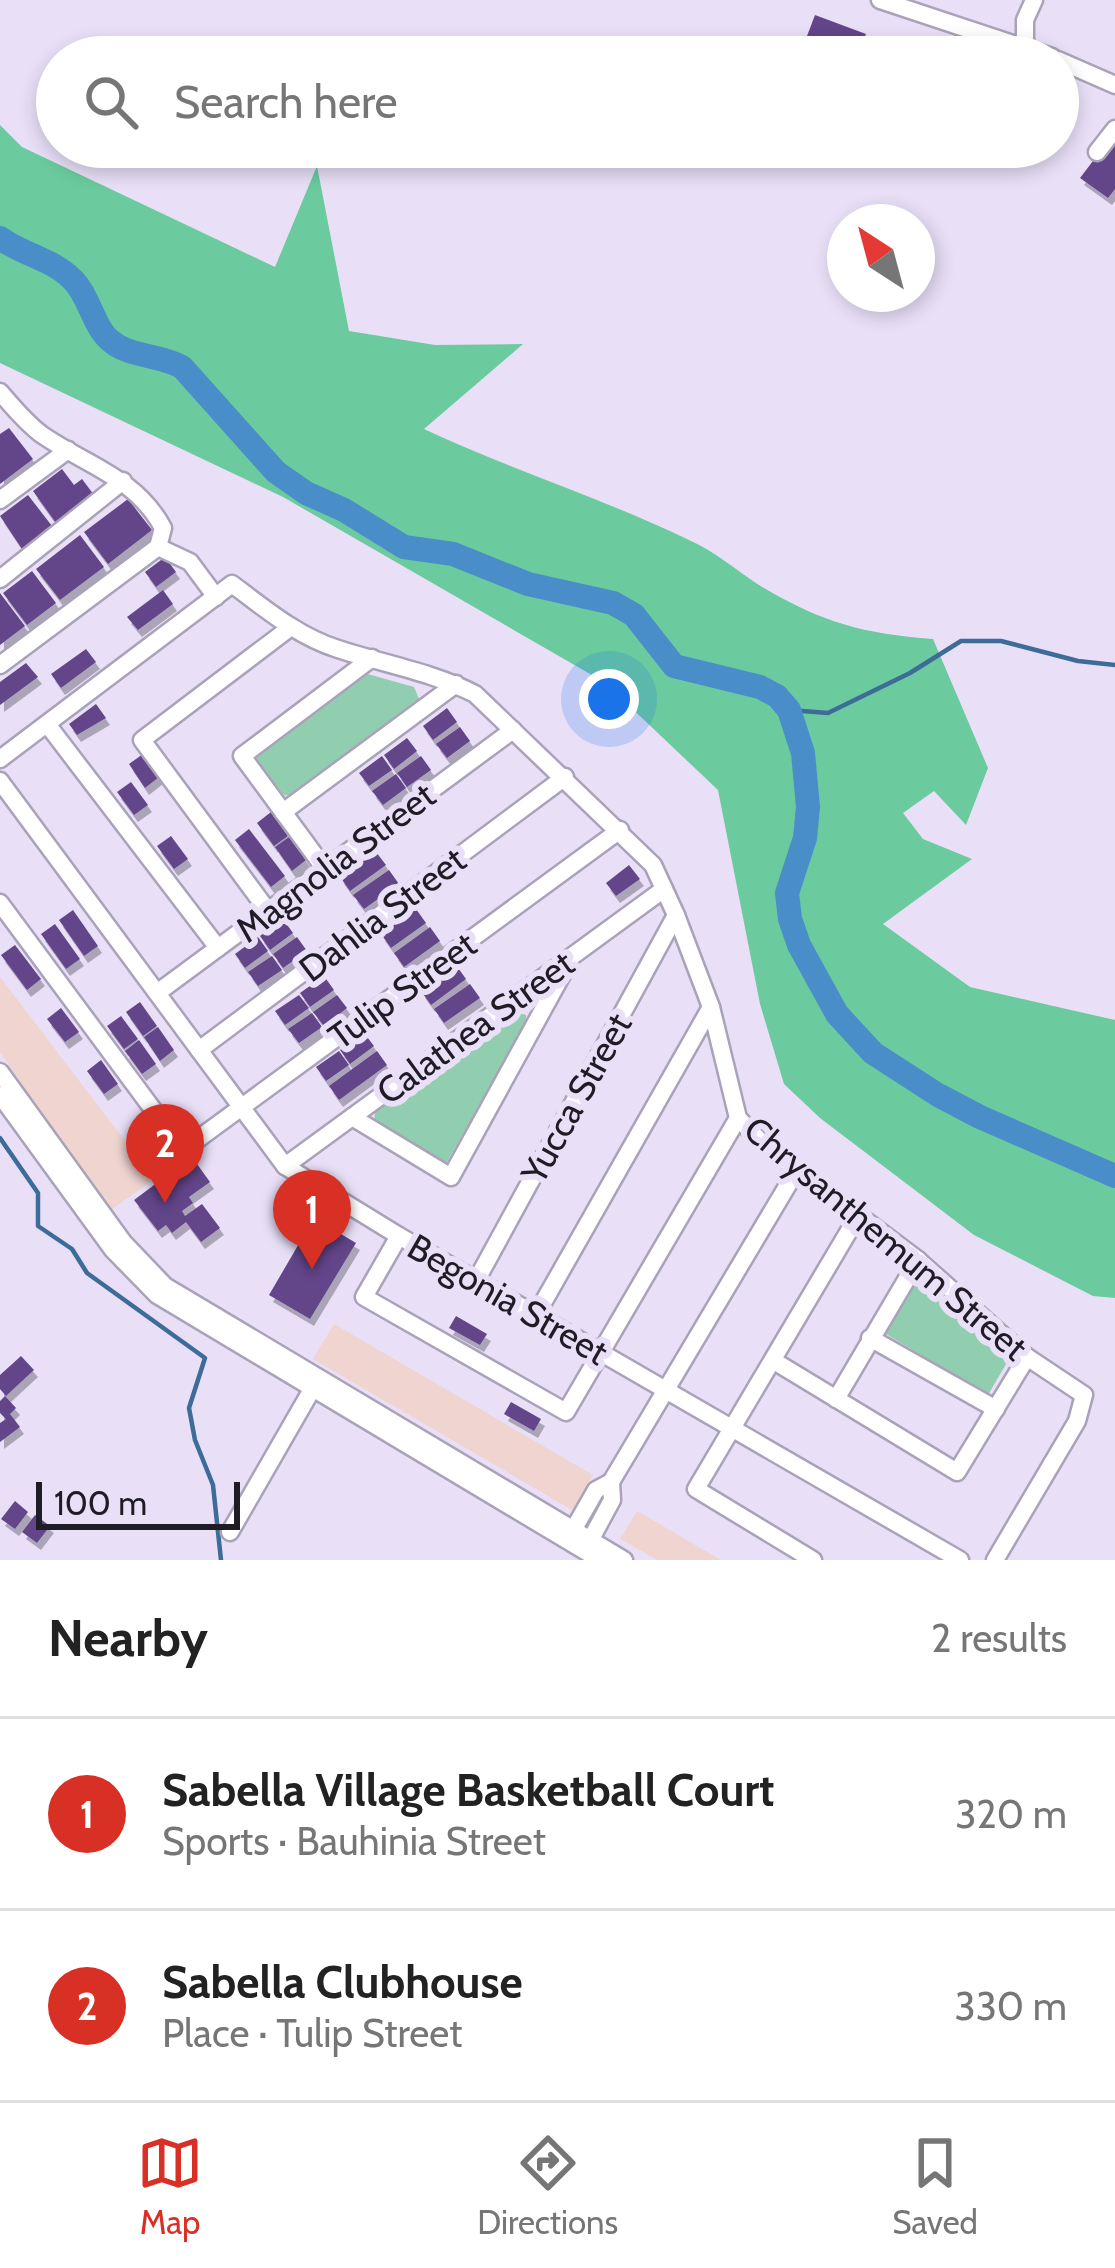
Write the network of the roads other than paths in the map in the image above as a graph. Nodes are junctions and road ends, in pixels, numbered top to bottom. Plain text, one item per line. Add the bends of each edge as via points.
1 (880, 0) edge
2 (1034, 0) edge
3 (1025, 20) junction
4 (980, 32) junction
5 (994, 36) edge
6 (1025, 36) edge
7 (1079, 69) edge
8 (1115, 86) edge
9 (1115, 129) edge
10 (1097, 152) dead end
11 (0, 392) edge
12 (68, 449) junction
13 (123, 481) junction
14 (0, 500) edge
15 (158, 547) junction
16 (0, 579) edge
17 (216, 597) junction
18 (291, 627) junction
19 (372, 658) junction
20 (0, 665) edge
21 (456, 684) junction
22 (47, 724) junction
23 (512, 730) junction
24 (0, 759) edge
25 (565, 778) junction
26 (0, 781) edge
27 (283, 812) junction
28 (620, 830) junction
29 (325, 869) junction
30 (664, 889) junction
31 (0, 903) edge
32 (268, 911) junction
33 (676, 915) junction
34 (218, 948) junction
35 (573, 956) junction
36 (157, 993) junction
37 (711, 1007) junction
38 (199, 1050) junction
39 (0, 1072) edge
40 (0, 1095) edge
41 (242, 1107) junction
42 (352, 1117) junction
43 (737, 1118) junction
44 (285, 1166) junction
45 (798, 1168) junction
46 (859, 1214) junction
47 (399, 1236) junction
48 (918, 1260) junction
49 (476, 1281) junction
50 (536, 1316) junction
51 (871, 1338) junction
52 (601, 1352) junction
53 (1027, 1357) junction
54 (774, 1361) junction
55 (316, 1384) junction
56 (666, 1390) junction
57 (836, 1399) junction
58 (996, 1409) junction
59 (733, 1428) junction
60 (611, 1482) junction
61 (230, 1532) dead end
62 (570, 1535) junction
63 (592, 1550) edge
64 (624, 1560) edge
65 (813, 1560) edge
66 (960, 1560) edge
67 (995, 1560) edge

1 - 4 street
2 - 3 street
3 - 4 street
3 - 6 street
4 - 5 street
7 - 8 street
9 - 10 street
11 - 12 street
12 - 13 street
12 - 14 street
13 - 15 street via 163,528
13 - 16 street
15 - 17 street via 190,562
15 - 20 street
17 - 18 street, Chrysanthemum Street via 232,584
17 - 22 street
18 - 19 street, Chrysanthemum Street
18 - 32 street via 142,740
19 - 21 street, Chrysanthemum Street
19 - 27 street via 242,756
21 - 23 street, Chrysanthemum Street
21 - 27 street
22 - 24 street
22 - 34 street
23 - 25 street, Chrysanthemum Street
23 - 29 street, Magnolia Street
25 - 28 street, Chrysanthemum Street
25 - 38 street, Dahlia Street
26 - 36 street, Begonia Street
27 - 29 street
28 - 30 street, Chrysanthemum Street
28 - 41 street, Tulip Street
29 - 32 street, Magnolia Street
30 - 33 street, Chrysanthemum Street
30 - 35 street, Calathea Street
31 - 41 street, Tulip Street via 184,1150
32 - 34 street, Magnolia Street
33 - 37 street, Chrysanthemum Street
33 - 49 street, Yucca Street
34 - 36 street, Magnolia Street
35 - 42 street, Calathea Street
35 - 42 street via 451,1177
36 - 38 street, Begonia Street
37 - 43 street, Chrysanthemum Street
37 - 50 street
38 - 41 street, Begonia Street
39 - 55 street via 139,1262
40 - 55 street via 130,1270 173,1306
41 - 44 street, Begonia Street
42 - 44 street, Calathea Street
43 - 45 street, Chrysanthemum Street
43 - 52 street
44 - 47 street, Begonia Street
45 - 46 street, Chrysanthemum Street
45 - 56 street
46 - 48 street, Chrysanthemum Street
46 - 54 street
47 - 49 street, Begonia Street
47 - 52 street via 364,1297 566,1412
48 - 51 street
48 - 53 street, Chrysanthemum Street
49 - 50 street, Begonia Street
50 - 52 street, Begonia Street
51 - 57 street
51 - 58 street
52 - 56 street, Begonia Street
53 - 58 street
53 - 67 street, Chrysanthemum Street via 1084,1395
54 - 57 street
54 - 59 street
55 - 61 street
55 - 62 street
56 - 59 street, Begonia Street
56 - 60 street
57 - 58 street via 957,1472
59 - 65 street via 696,1489
59 - 66 street, Begonia Street
60 - 62 street via 596,1490
60 - 63 street
62 - 63 street
63 - 64 street

